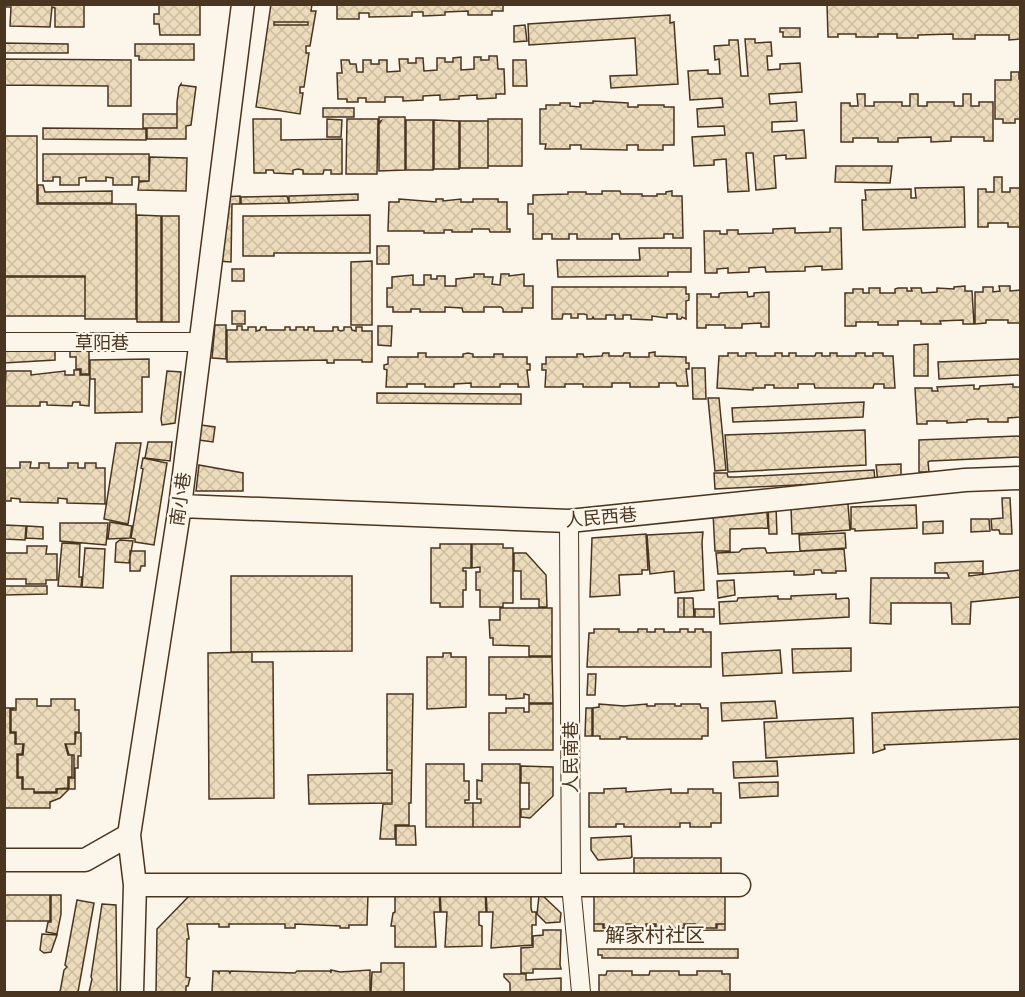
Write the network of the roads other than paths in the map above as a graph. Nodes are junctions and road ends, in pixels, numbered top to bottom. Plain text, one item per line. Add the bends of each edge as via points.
1 (243, 4) edge
2 (4, 342) edge
3 (200, 342) junction
4 (1020, 478) edge
5 (180, 506) junction
6 (569, 521) junction
7 (129, 835) junction
8 (4, 860) edge
9 (135, 885) junction
10 (571, 885) junction
11 (740, 885) dead end
12 (132, 993) edge
13 (581, 993) edge

1 - 3 street, 南小巷
2 - 3 street, 草阳巷
3 - 5 street, 南小巷
4 - 6 street, 人民西巷 via 965,480
5 - 6 street, 人民西巷
5 - 7 street, 南小巷
6 - 10 street, 人民南巷
7 - 8 street via 85,860
7 - 9 street, 南小巷
9 - 10 street
9 - 12 street, 南小巷
10 - 11 street
10 - 13 street, 人民南巷

